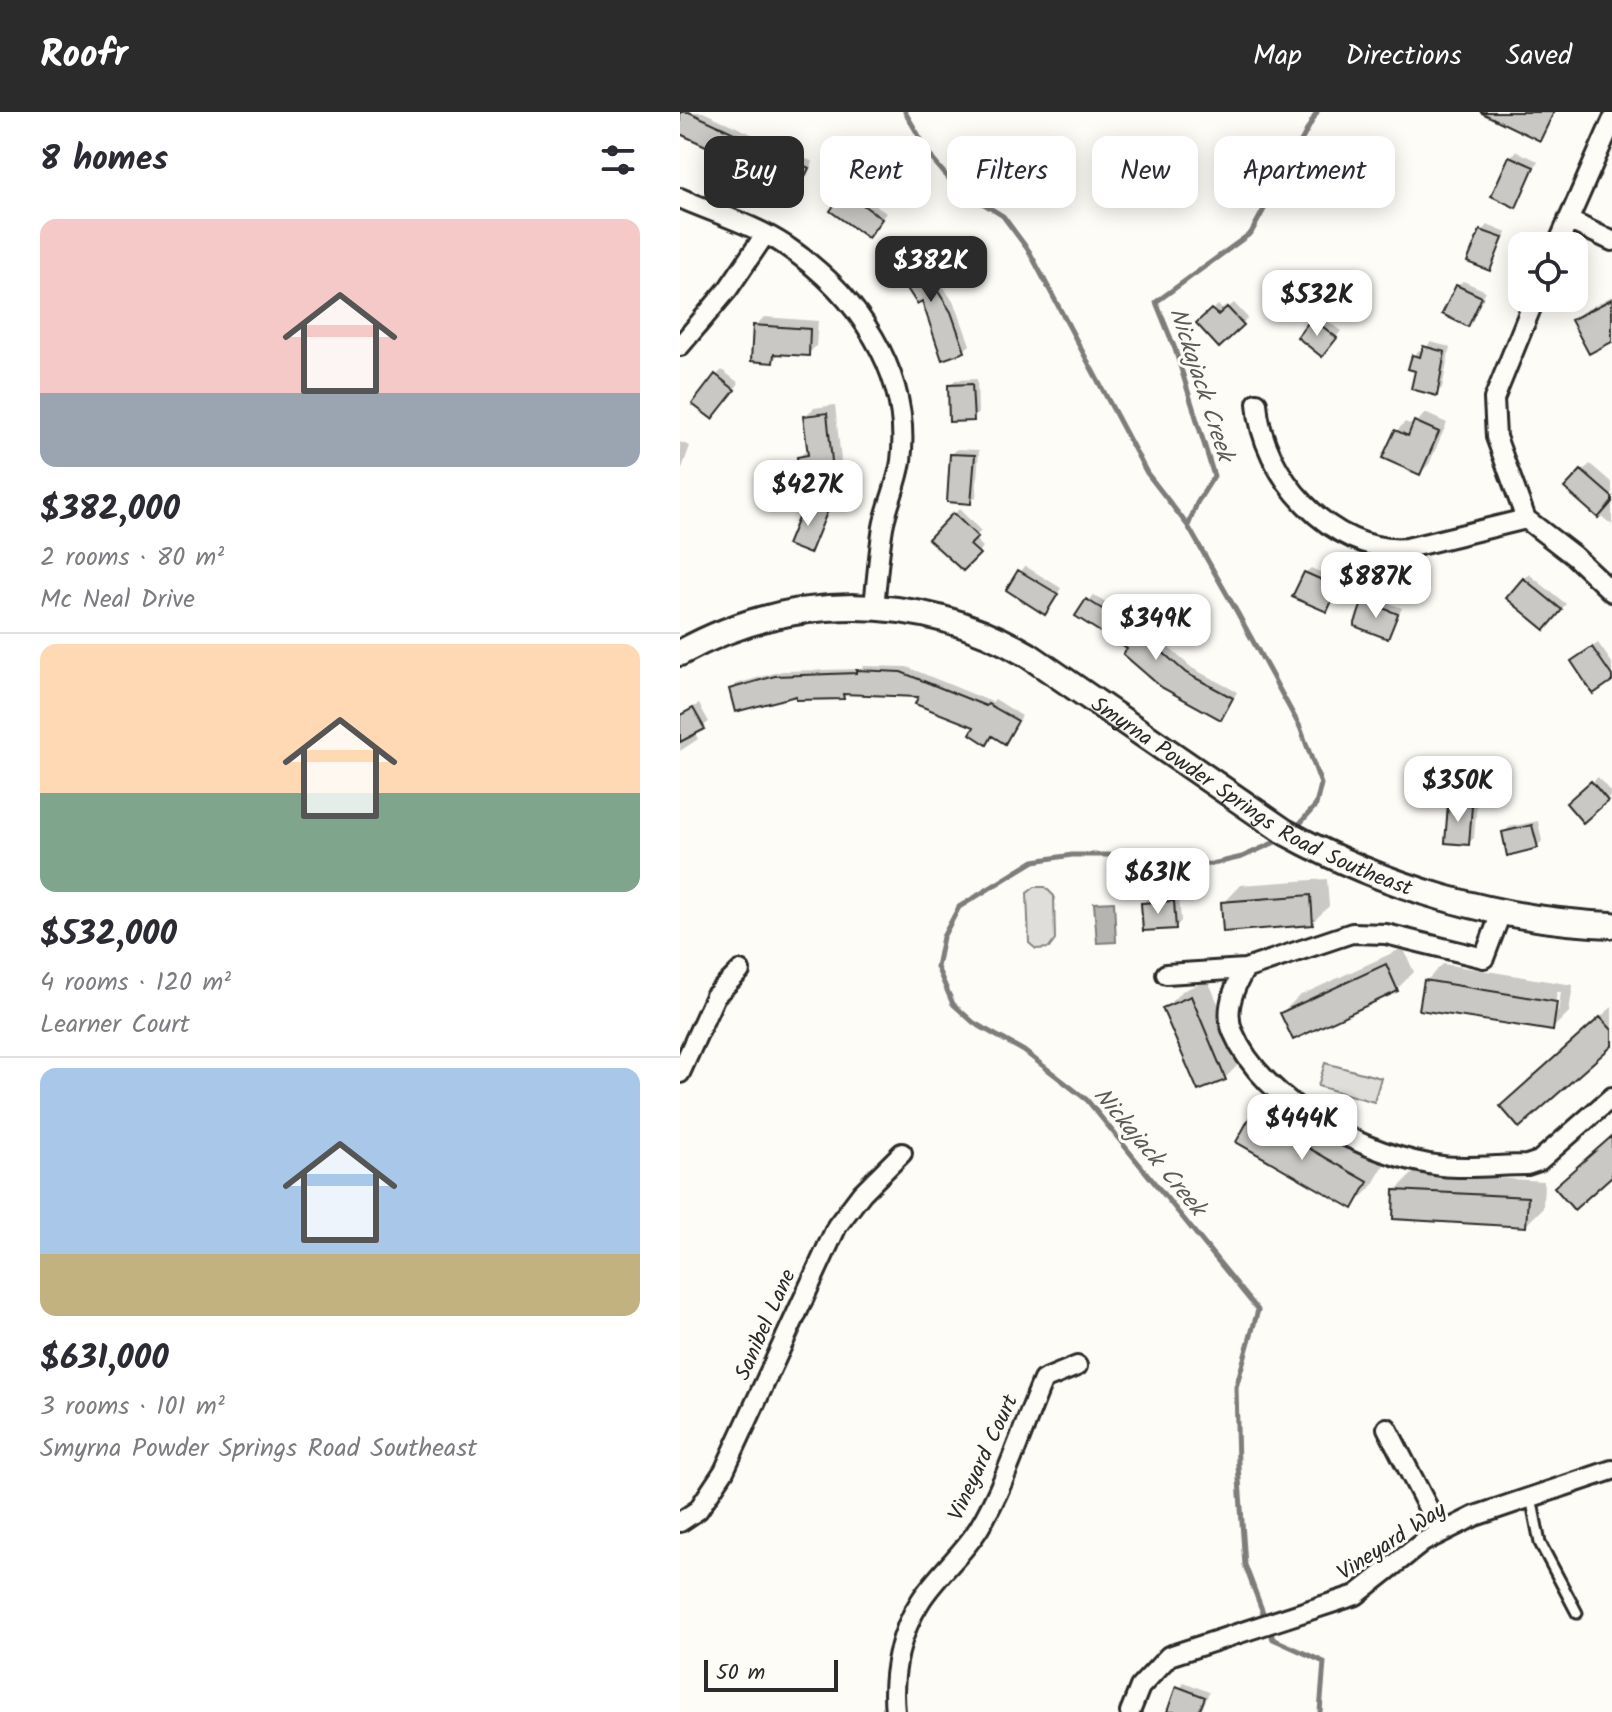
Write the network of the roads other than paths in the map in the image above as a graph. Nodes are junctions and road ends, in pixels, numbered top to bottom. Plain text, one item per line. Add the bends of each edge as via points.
1 (1612, 121) edge
2 (680, 198) edge
3 (1568, 220) junction
4 (1563, 232) edge
5 (764, 236) junction
6 (1612, 241) edge
7 (1529, 312) edge
8 (680, 346) edge
9 (1257, 403) dead end
10 (1526, 519) junction
11 (1612, 592) edge
12 (874, 606) junction
13 (680, 653) edge
14 (1501, 913) junction
15 (1612, 925) edge
16 (1245, 969) junction
17 (740, 971) dead end
18 (1166, 974) dead end
19 (685, 1050) edge
20 (680, 1073) edge
21 (1612, 1097) edge
22 (902, 1153) dead end
23 (1077, 1366) dead end
24 (1387, 1428) dead end
25 (1612, 1470) edge
26 (1531, 1497) junction
27 (680, 1522) edge
28 (1441, 1533) junction
29 (1577, 1613) dead end
30 (895, 1712) edge
31 (1130, 1712) edge

1 - 3 street
2 - 5 street
3 - 4 street
3 - 6 street
5 - 8 street
5 - 12 street via 820,271 854,306 897,389 901,460 883,526
7 - 10 street via 1500,379 1493,415 1502,461
9 - 10 street via 1261,436 1277,468 1327,523 1362,544 1407,548
10 - 11 street
12 - 13 street, Smyrna Powder Springs Road Southeast via 755,620
12 - 14 street, Smyrna Powder Springs Road Southeast via 948,620 1002,640 1322,852 1393,882
14 - 15 street, Smyrna Powder Springs Road Southeast
14 - 16 street via 1484,958 1386,934 1352,933
16 - 18 street
16 - 21 street via 1232,992 1232,1030 1264,1077 1316,1119 1395,1155 1443,1166 1527,1165 1539,1161
17 - 19 street via 715,996
19 - 20 street
22 - 27 street, Sanibel Lane via 837,1226 724,1471 698,1510
23 - 30 street, Vineyard Court via 1043,1380 980,1526 921,1600 901,1644 892,1687
24 - 28 street
25 - 26 street, Vineyard Way
26 - 28 street, Vineyard Way
26 - 29 lane via 1540,1543
28 - 31 street, Vineyard Way via 1356,1595 1169,1656 1140,1687

